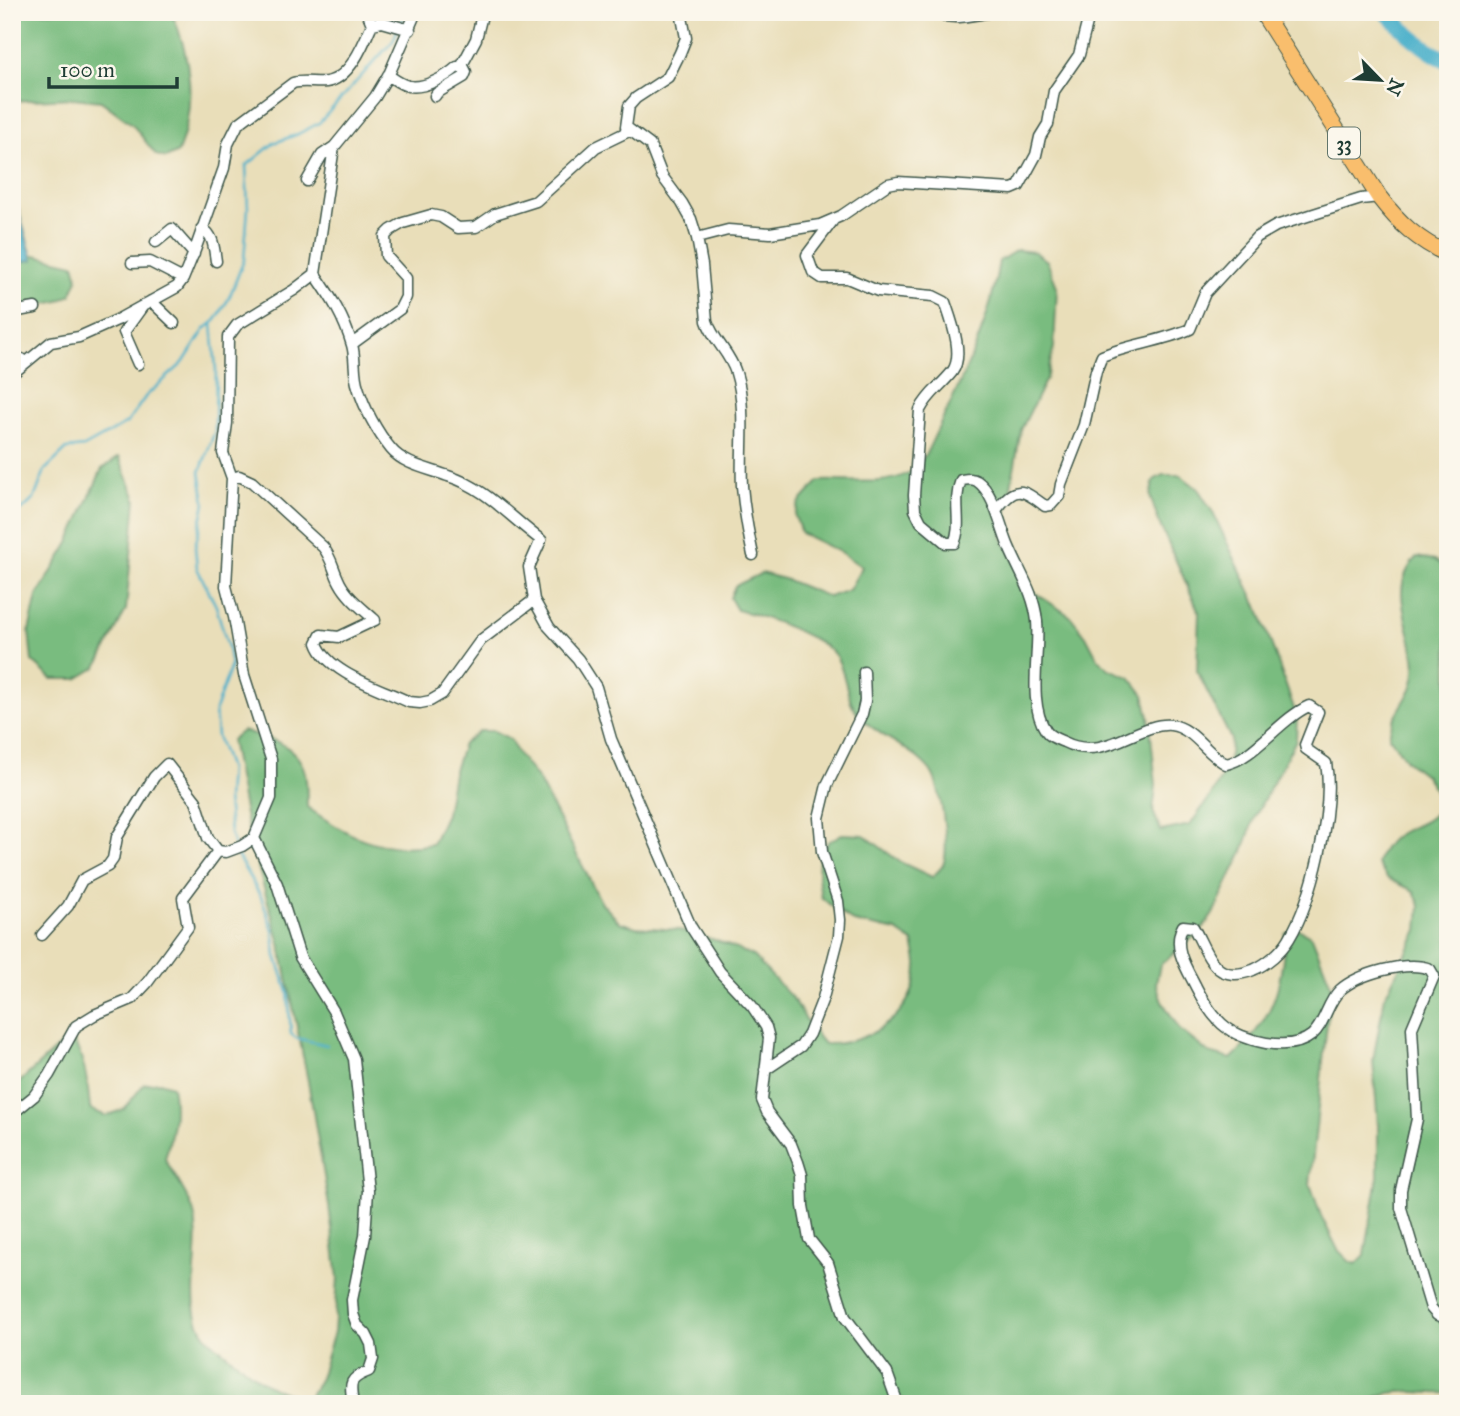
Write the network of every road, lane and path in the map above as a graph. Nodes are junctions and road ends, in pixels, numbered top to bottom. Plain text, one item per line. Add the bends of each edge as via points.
1 (367, 12) edge
2 (416, 12) edge
3 (681, 12) edge
4 (931, 12) edge
5 (991, 12) edge
6 (1090, 12) edge
7 (1262, 12) edge
8 (481, 19) dead end
9 (372, 24) junction
10 (403, 27) junction
11 (461, 66) junction
12 (388, 75) junction
13 (435, 96) dead end
14 (629, 131) junction
15 (334, 147) junction
16 (307, 181) dead end
17 (1379, 197) junction
18 (834, 219) junction
19 (202, 228) junction
20 (697, 238) junction
21 (156, 242) dead end
22 (194, 254) junction
23 (1448, 254) edge
24 (216, 261) dead end
25 (132, 263) dead end
26 (315, 274) junction
27 (183, 279) junction
28 (147, 303) junction
29 (35, 308) dead end
30 (12, 312) edge
31 (174, 323) dead end
32 (352, 344) junction
33 (12, 357) edge
34 (23, 364) junction
35 (138, 364) dead end
36 (12, 374) edge
37 (232, 478) junction
38 (996, 510) junction
39 (753, 555) dead end
40 (534, 600) junction
41 (864, 672) dead end
42 (254, 838) junction
43 (218, 851) junction
44 (42, 935) dead end
45 (765, 1070) junction
46 (12, 1114) edge
47 (1448, 1319) edge
48 (353, 1404) edge
49 (898, 1404) edge

1 - 9 street
2 - 10 street
3 - 14 street via 686,38 680,53 668,77 629,106 625,127
4 - 5 street via 961,17
6 - 18 street via 1079,55 1054,91 1048,124 1019,186 898,182
7 - 17 main road, 33
8 - 11 street
9 - 10 street
9 - 19 street via 354,63 330,82 293,83 238,124
10 - 12 street
11 - 12 street via 445,77 413,87
11 - 13 street via 464,77
12 - 15 street
14 - 20 street via 650,145
14 - 32 street via 596,147 537,201 495,214 476,227 458,228 431,215 391,230 384,246 386,256 406,278 405,303
15 - 16 street via 322,155
15 - 26 street
17 - 23 main road, 33 via 1417,237
17 - 38 street via 1276,226 1257,237 1205,292 1190,329 1102,356 1059,496 1045,506 1019,491 1009,494
18 - 20 street via 791,231 728,229
18 - 38 street via 807,255 813,272 822,278 847,278 878,291 933,296 945,302 951,319 957,362 920,410 914,495 921,522 954,543 956,498 961,480 970,478 978,481
19 - 22 street
19 - 24 street via 214,243
20 - 39 street via 710,332 736,372 742,487
21 - 22 street via 172,229
22 - 27 street
25 - 27 street via 150,262
26 - 32 street via 338,307
26 - 37 street via 237,325 228,337 223,453
27 - 28 street
28 - 31 street
28 - 34 street via 79,337 51,342
28 - 35 street via 124,332
29 - 30 street
32 - 40 street via 357,386 392,451 418,467 486,494 541,540 529,567
33 - 34 street via 22,359
34 - 36 street
37 - 40 street via 240,476 252,482 323,547 339,582 375,620 339,637 321,635 320,651 334,667 409,702 420,704 443,694 481,640
37 - 42 street via 226,586 244,675 271,759 271,798
38 - 47 street via 1034,601 1036,709 1047,734 1071,746 1094,748 1160,725 1173,725 1188,731 1226,764 1244,757 1296,712 1309,706 1318,712 1305,745 1326,763 1327,804 1305,904 1289,939 1256,969 1231,974 1213,962 1193,927 1183,926 1178,942 1206,1006 1224,1026 1258,1041 1286,1046 1312,1035 1339,991 1357,979 1419,964 1430,969 1434,976 1412,1028 1417,1119 1401,1208 1432,1308
40 - 45 street via 596,687 611,739 691,926 719,972 766,1027
41 - 45 street via 862,715 827,786 819,818 822,852 838,901 839,936 809,1034 801,1046
42 - 43 street via 226,852
42 - 48 street via 277,884 300,957 334,1012 354,1059 368,1191 365,1236 352,1300 353,1314 371,1344 373,1359 369,1371 355,1376 351,1383
43 - 44 street via 208,838 196,801 167,764 117,837 108,866 82,880 68,906
43 - 46 street via 183,898 188,927 147,983 132,999 76,1026 34,1096
45 - 49 street via 762,1100 798,1162 809,1239 828,1263 845,1317 887,1373

